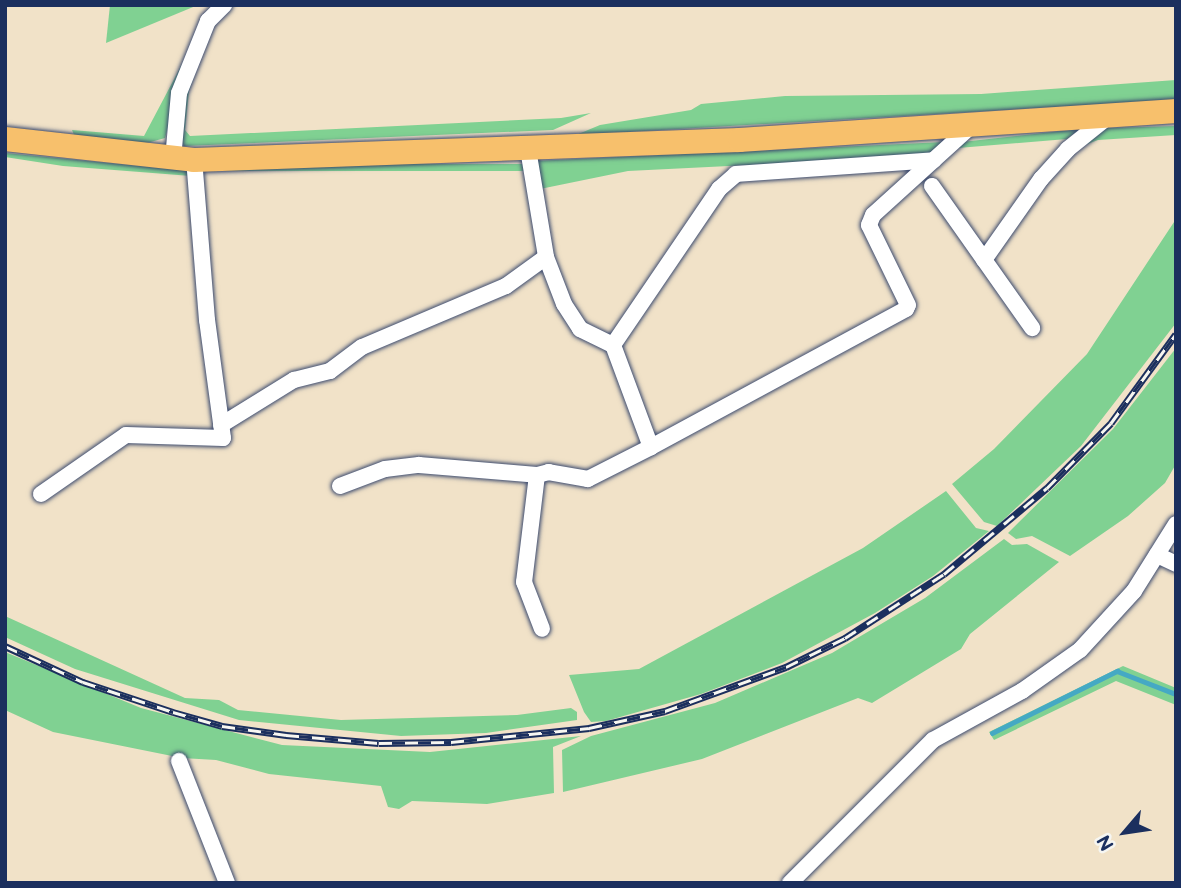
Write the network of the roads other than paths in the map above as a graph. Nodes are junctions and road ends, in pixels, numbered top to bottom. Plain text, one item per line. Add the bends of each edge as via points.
1 (224, 5) edge
2 (1176, 111) edge
3 (1110, 116) junction
4 (971, 127) junction
5 (5, 139) edge
6 (528, 149) junction
7 (183, 160) junction
8 (934, 160) junction
9 (932, 186) dead end
10 (546, 257) junction
11 (984, 260) junction
12 (1032, 328) dead end
13 (613, 345) junction
14 (221, 425) junction
15 (651, 447) junction
16 (537, 475) junction
17 (340, 486) dead end
18 (41, 494) dead end
19 (1176, 524) edge
20 (1157, 555) junction
21 (1176, 564) edge
22 (542, 629) dead end
23 (179, 761) dead end
24 (227, 883) edge
25 (790, 883) edge

1 - 7 street via 208,21 179,93
2 - 3 main road
3 - 4 main road
3 - 11 street via 1068,149 1041,179
4 - 6 main road
4 - 8 street
5 - 7 main road
6 - 7 main road
6 - 10 street
7 - 14 street
8 - 13 street via 736,174 719,189
8 - 15 street via 873,215 869,225 906,309
9 - 11 street
10 - 13 street via 564,304 580,329
10 - 14 street via 506,286 362,347 330,371 294,380
11 - 12 street
13 - 15 street
14 - 18 street via 223,438 126,435
15 - 16 street via 588,479 549,472
16 - 17 street via 419,465 385,469
16 - 22 street via 524,582
19 - 20 street
20 - 21 street
20 - 25 street via 1121,608 1080,650 1032,685 933,740
23 - 24 street

